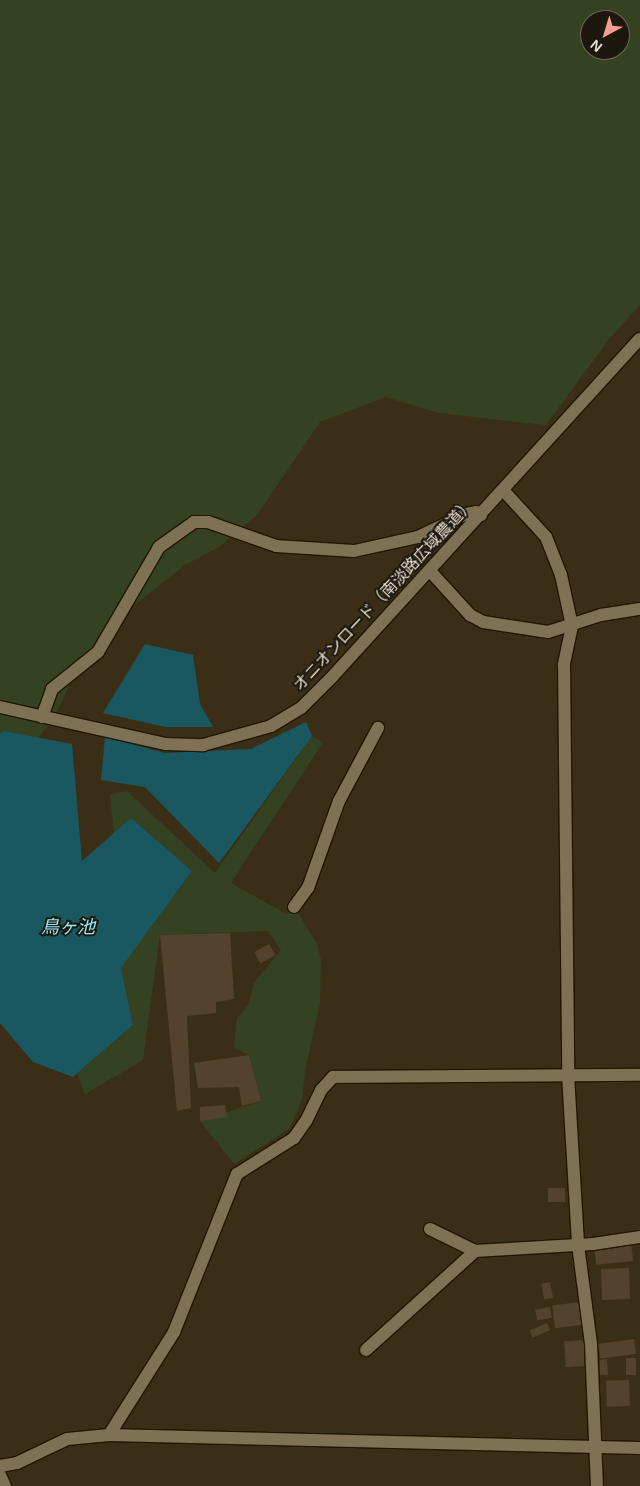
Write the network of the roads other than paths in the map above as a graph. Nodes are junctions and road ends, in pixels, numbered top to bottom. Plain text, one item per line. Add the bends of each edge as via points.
1 (640, 339) edge
2 (503, 490) junction
3 (481, 515) junction
4 (430, 571) junction
5 (640, 609) edge
6 (572, 626) junction
7 (0, 707) edge
8 (42, 717) junction
9 (378, 728) dead end
10 (294, 907) dead end
11 (568, 1075) junction
12 (640, 1075) edge
13 (430, 1229) dead end
14 (640, 1237) edge
15 (578, 1245) junction
16 (475, 1251) junction
17 (366, 1350) dead end
18 (109, 1435) junction
19 (597, 1445) junction
20 (640, 1448) edge
21 (0, 1466) edge
22 (0, 1474) edge
23 (5, 1486) edge
24 (597, 1486) edge

1 - 2 street, オニオンロード（南淡路広域農道）
2 - 3 street, オニオンロード（南淡路広域農道）
2 - 6 street via 546,537 561,575
3 - 4 street, オニオンロード（南淡路広域農道）
3 - 8 street via 476,512 466,514 418,537 354,551 276,546 208,522 194,522 159,548 98,652 52,689
4 - 6 street via 470,615 483,622 548,632
4 - 8 street, オニオンロード（南淡路広域農道） via 301,708 271,726 203,745 166,744
5 - 6 street via 601,615
6 - 11 street via 564,665
7 - 8 street, オニオンロード（南淡路広域農道）
9 - 10 street via 339,801 308,888
11 - 12 street
11 - 15 street
11 - 18 street via 333,1077 321,1090 306,1122 294,1138 237,1174 174,1332
13 - 16 street
14 - 15 street
15 - 16 street
15 - 19 street via 589,1310
16 - 17 street
18 - 19 street
18 - 21 street via 67,1439 17,1463
19 - 20 street
19 - 24 street
22 - 23 street

